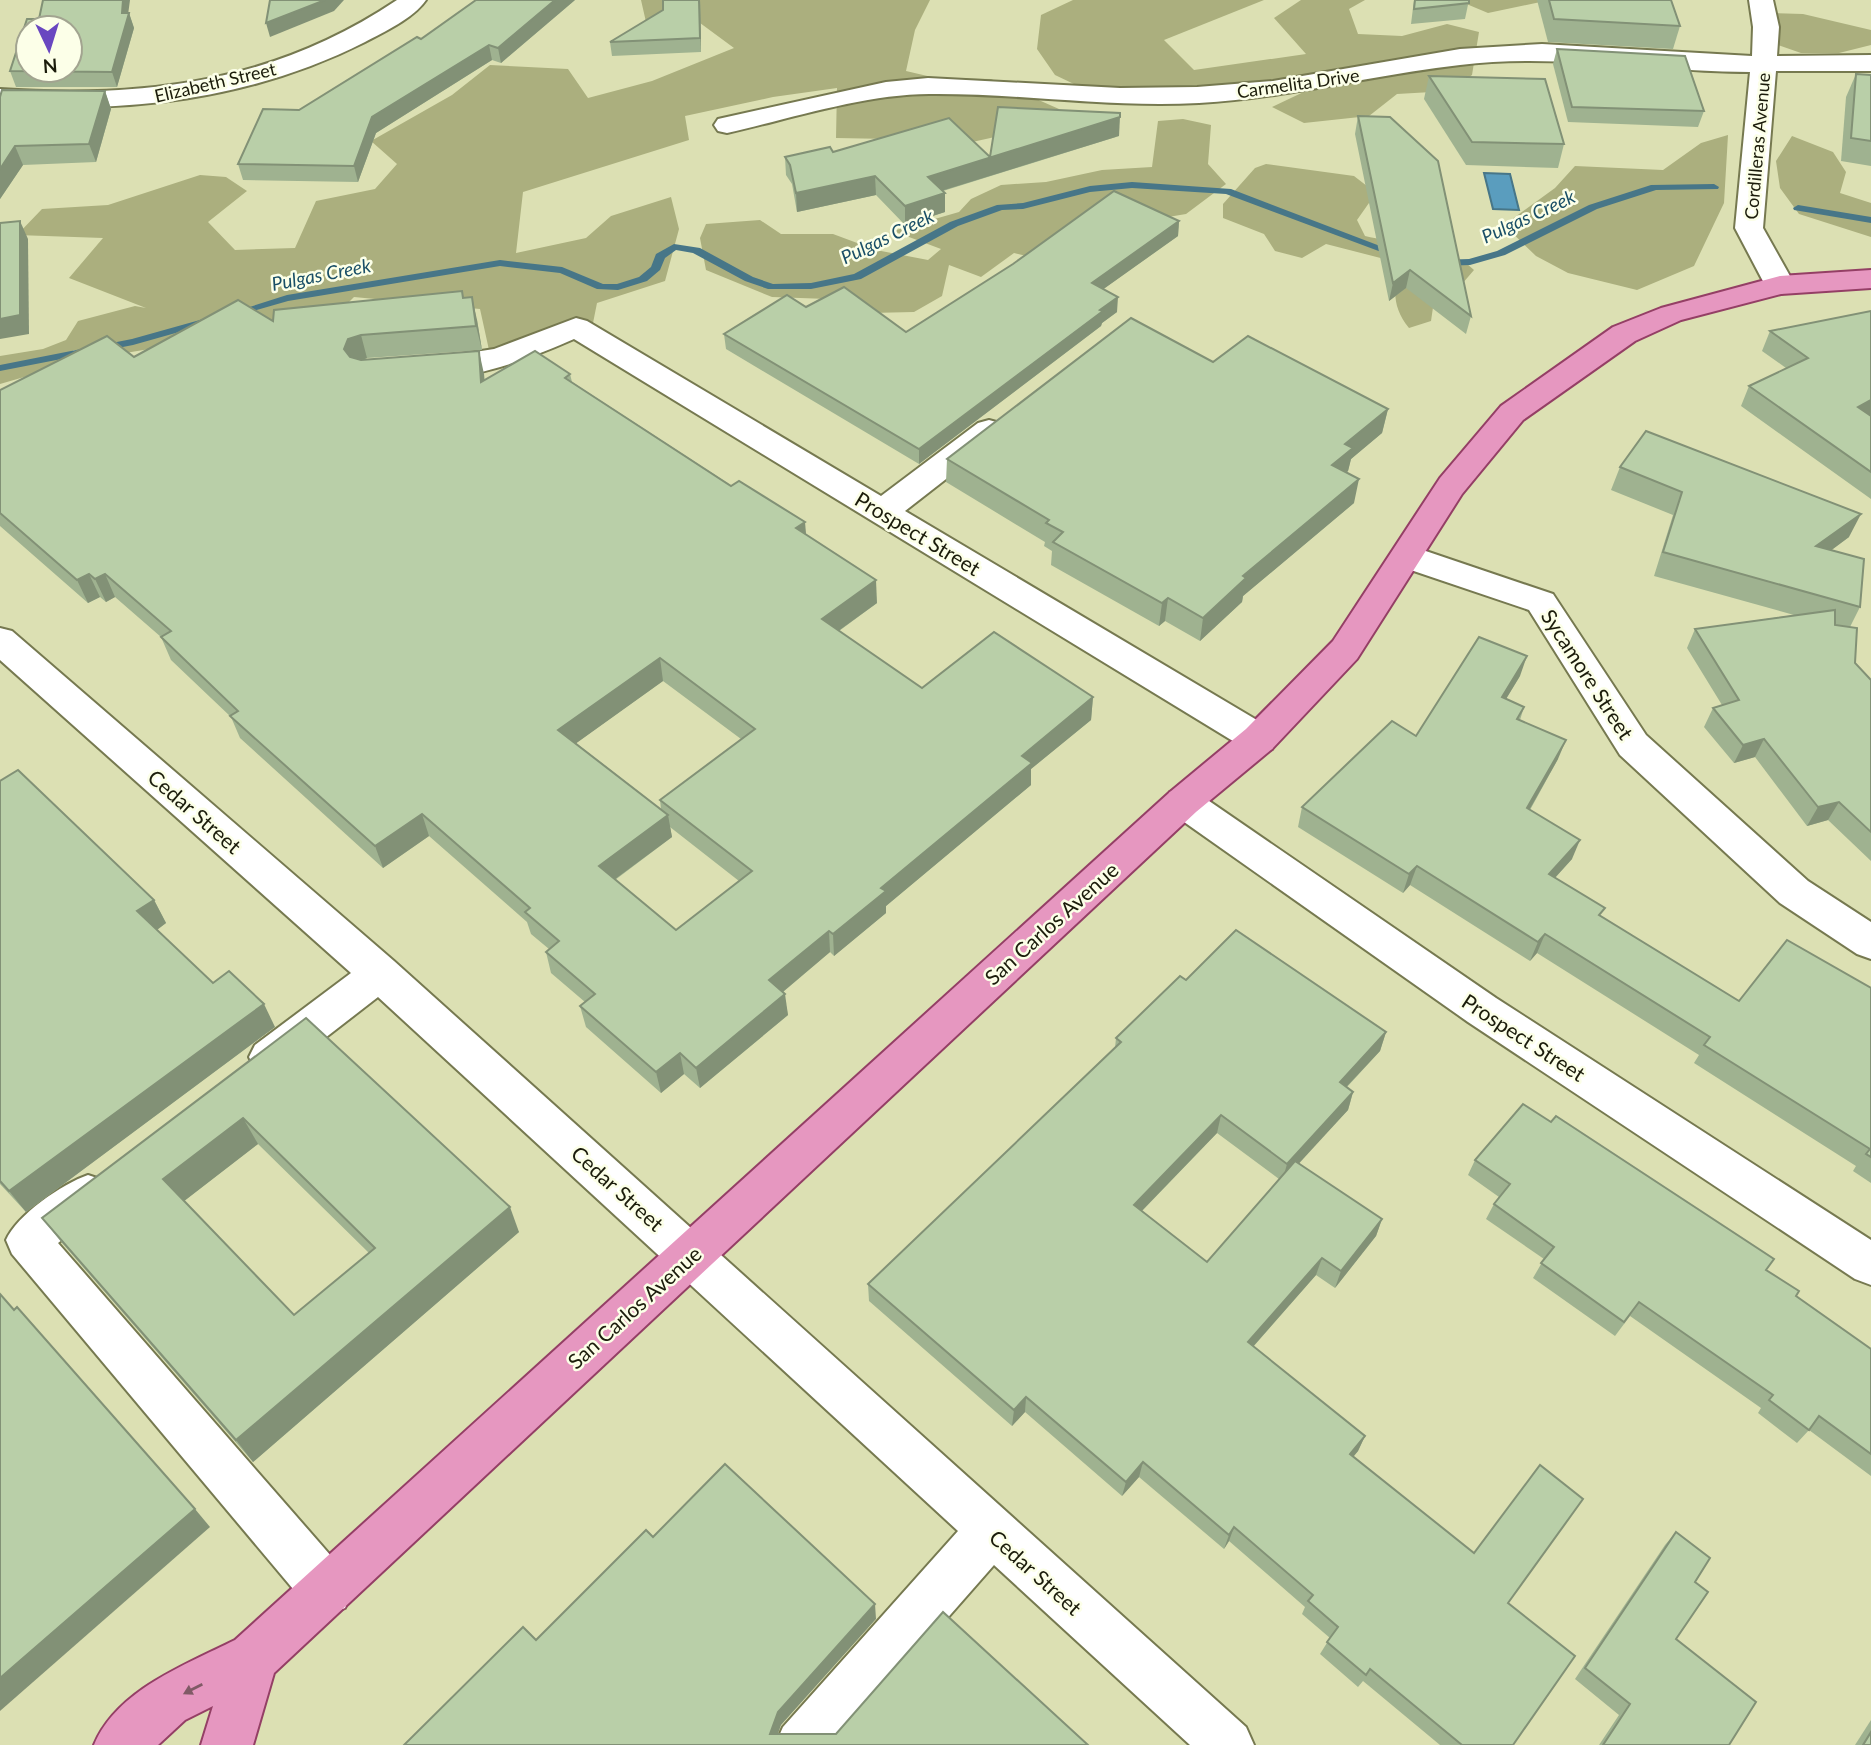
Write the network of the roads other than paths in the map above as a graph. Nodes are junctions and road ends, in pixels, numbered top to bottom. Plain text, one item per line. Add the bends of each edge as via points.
1 (414, 0) edge
2 (1760, 0) edge
3 (1764, 63) junction
4 (1871, 63) edge
5 (0, 97) edge
6 (727, 125) dead end
7 (1871, 279) edge
8 (1780, 285) junction
9 (395, 370) edge
10 (1015, 411) edge
11 (882, 512) junction
12 (1408, 557) junction
13 (0, 640) edge
14 (1259, 739) junction
15 (1183, 802) junction
16 (1871, 943) edge
17 (380, 973) junction
18 (237, 1082) edge
19 (116, 1173) edge
20 (692, 1255) junction
21 (1871, 1265) edge
22 (991, 1531) junction
23 (327, 1590) junction
24 (253, 1658) junction
25 (120, 1745) edge
26 (227, 1745) edge
27 (801, 1745) edge
28 (1228, 1745) edge

1 - 5 street, Elizabeth Street via 385,22 331,50 230,82 134,100 56,103
2 - 3 street, Cordilleras Avenue via 1766,27
3 - 4 street, Carmelita Drive
3 - 6 street, Carmelita Drive via 1528,53 1460,57 1273,89 1198,95 1121,96 928,86 886,90
3 - 8 street, Cordilleras Avenue via 1749,228
7 - 8 main road, San Carlos Avenue
8 - 12 main road, San Carlos Avenue via 1671,314 1624,334 1512,413 1451,486
9 - 11 street, Prospect Street via 471,366 514,354 576,327
10 - 11 street
11 - 14 street, Prospect Street
12 - 14 main road, San Carlos Avenue via 1346,650
12 - 16 street, Sycamore Street via 1541,602 1633,745 1794,892
13 - 17 street, Cedar Street
14 - 15 main road, San Carlos Avenue
15 - 20 main road, San Carlos Avenue
15 - 21 street, Prospect Street via 1482,1010
17 - 18 street
17 - 20 street, Cedar Street
19 - 23 street via 28,1240
20 - 22 street, Cedar Street
20 - 23 main road, San Carlos Avenue
22 - 27 street
22 - 28 street, Cedar Street
23 - 24 main road, San Carlos Avenue
24 -> 25 main road, San Carlos Avenue via 167,1702
24 - 26 main road

